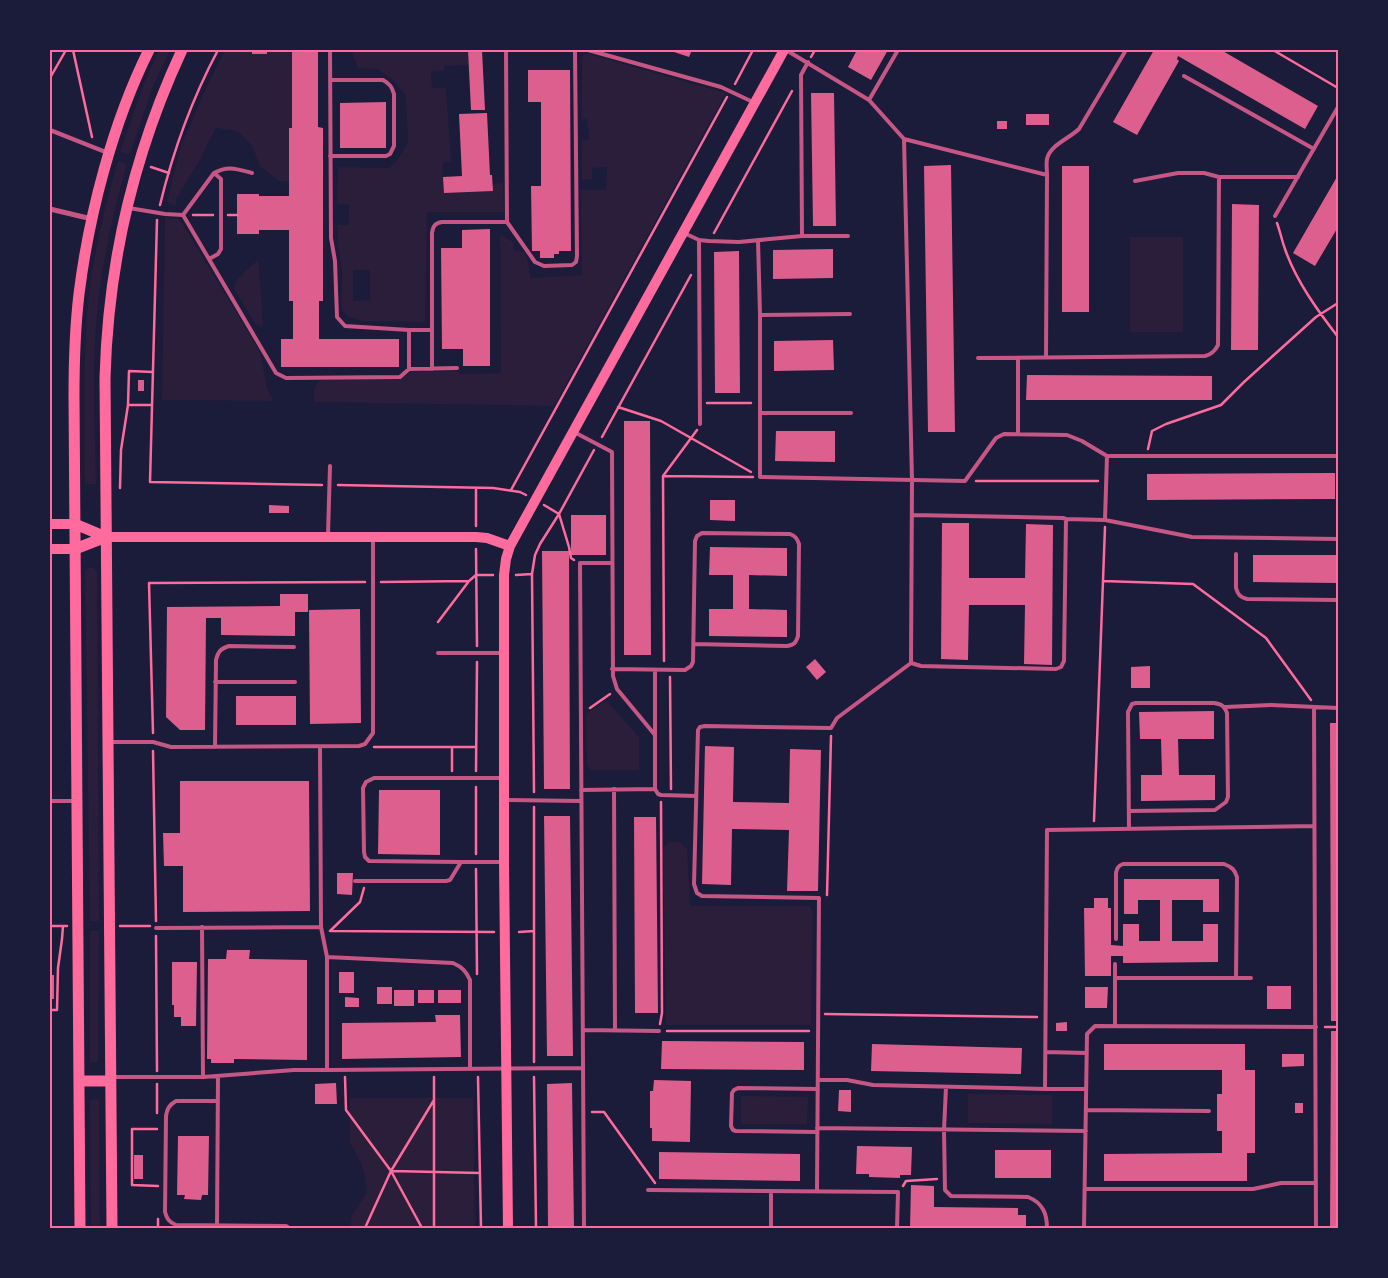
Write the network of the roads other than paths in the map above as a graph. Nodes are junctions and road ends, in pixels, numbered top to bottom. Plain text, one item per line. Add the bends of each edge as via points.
1 (149, 50) edge
2 (182, 50) edge
3 (330, 50) edge
4 (506, 50) edge
5 (574, 50) edge
6 (588, 50) edge
7 (785, 50) edge
8 (898, 50) edge
9 (1126, 50) edge
10 (808, 62) junction
11 (1184, 76) dead end
12 (330, 80) junction
13 (869, 100) junction
14 (755, 103) junction
15 (1338, 107) edge
16 (50, 130) edge
17 (904, 139) junction
18 (1314, 149) junction
19 (109, 153) junction
20 (330, 156) junction
21 (214, 173) junction
22 (252, 173) dead end
23 (1047, 175) junction
24 (1220, 176) junction
25 (1298, 177) junction
26 (1135, 181) dead end
27 (126, 208) junction
28 (50, 209) edge
29 (184, 215) junction
30 (1275, 216) road end
31 (92, 219) junction
32 (507, 222) junction
33 (684, 232) junction
34 (802, 236) junction
35 (848, 236) dead end
36 (699, 240) junction
37 (758, 240) junction
38 (209, 259) junction
39 (760, 314) junction
40 (850, 314) dead end
41 (409, 330) junction
42 (432, 330) junction
43 (1046, 357) junction
44 (978, 358) dead end
45 (1018, 358) junction
46 (457, 368) dead end
47 (409, 369) junction
48 (432, 369) junction
49 (760, 413) junction
50 (851, 413) dead end
51 (700, 424) road end
52 (574, 432) junction
53 (1018, 434) junction
54 (1106, 456) junction
55 (1338, 456) edge
56 (330, 466) dead end
57 (912, 480) junction
58 (912, 515) junction
59 (1066, 520) junction
60 (1105, 520) junction
61 (50, 524) edge
62 (75, 524) junction
63 (106, 537) junction
64 (328, 537) junction
65 (372, 537) junction
66 (1338, 539) edge
67 (510, 546) junction
68 (50, 549) edge
69 (75, 549) junction
70 (1236, 554) dead end
71 (612, 563) junction
72 (1338, 600) edge
73 (694, 644) junction
74 (294, 646) dead end
75 (438, 653) dead end
76 (504, 653) junction
77 (911, 662) junction
78 (612, 669) junction
79 (655, 670) junction
80 (216, 682) junction
81 (295, 682) dead end
82 (1224, 707) junction
83 (1314, 708) junction
84 (1338, 708) edge
85 (655, 735) junction
86 (107, 742) junction
87 (320, 746) junction
88 (215, 747) junction
89 (504, 778) junction
90 (614, 789) junction
91 (655, 789) junction
92 (581, 790) junction
93 (696, 796) junction
94 (504, 800) junction
95 (50, 801) edge
96 (77, 801) junction
97 (581, 801) junction
98 (1129, 811) junction
99 (1314, 826) junction
100 (1129, 829) junction
101 (461, 862) junction
102 (504, 862) junction
103 (355, 882) dead end
104 (202, 927) junction
105 (156, 928) road end
106 (321, 929) junction
107 (1116, 939) dead end
108 (327, 957) junction
109 (1115, 964) dead end
110 (1115, 978) junction
111 (1236, 978) junction
112 (1251, 978) dead end
113 (1115, 1026) junction
114 (1316, 1027) junction
115 (583, 1030) junction
116 (615, 1030) junction
117 (659, 1031) road end
118 (1046, 1052) junction
119 (1087, 1053) junction
120 (470, 1068) junction
121 (506, 1068) junction
122 (582, 1068) junction
123 (327, 1070) junction
124 (218, 1076) junction
125 (203, 1077) junction
126 (110, 1079) junction
127 (818, 1080) junction
128 (79, 1081) junction
129 (946, 1087) junction
130 (818, 1089) junction
131 (1045, 1089) junction
132 (1086, 1090) junction
133 (218, 1102) junction
134 (1086, 1110) junction
135 (1209, 1111) dead end
136 (817, 1130) junction
137 (944, 1130) junction
138 (1086, 1131) junction
139 (1316, 1183) junction
140 (1085, 1189) junction
141 (648, 1190) dead end
142 (772, 1191) junction
143 (817, 1191) junction
144 (217, 1226) junction
145 (80, 1228) edge
146 (112, 1228) edge
147 (290, 1228) edge
148 (508, 1228) edge
149 (584, 1228) edge
150 (771, 1228) edge
151 (898, 1228) edge
152 (1047, 1228) edge
153 (1084, 1228) edge
154 (1316, 1228) edge

1 - 19 main road via 126,100
2 - 27 main road via 148,133
3 - 12 lane
4 - 32 lane
5 - 32 lane via 576,262 572,265 539,265
6 - 14 lane via 722,87
7 - 10 lane
7 - 14 main road
8 - 13 lane
9 - 23 lane via 1079,129 1047,158
10 - 13 lane
10 - 34 lane via 800,75
11 - 18 lane
12 - 20 lane
12 - 20 lane via 383,80 389,84 394,94 394,146 386,156
13 - 17 lane
14 - 33 main road
15 - 18 lane
16 - 19 street
17 - 23 lane
17 - 57 lane
18 - 25 lane
19 - 31 main road
20 - 41 lane via 331,238 337,317 345,326
21 - 22 lane via 229,168
21 - 29 lane
21 - 38 lane via 221,179 221,249
23 - 43 lane
24 - 25 lane
24 - 26 lane via 1178,173
24 - 43 lane via 1218,345 1215,350 1205,356
25 - 30 lane
27 - 29 lane
27 - 63 main road via 113,278 106,348
28 - 31 street
29 - 38 lane
31 - 62 main road via 79,294 76,335
32 - 42 lane via 442,222 433,227
33 - 36 lane
33 - 52 main road
34 - 35 lane
34 - 37 lane
36 - 37 lane
36 - 51 lane
37 - 39 lane
38 - 47 lane via 276,373 281,376 400,377
39 - 40 lane
39 - 49 lane
41 - 42 lane
41 - 47 lane
42 - 48 lane
43 - 45 lane
44 - 45 lane
45 - 53 lane
46 - 48 lane
47 - 48 lane
49 - 50 lane
49 - 57 lane via 760,477
52 - 67 main road
52 - 71 lane via 612,452
53 - 54 lane via 1066,435
53 - 57 lane via 1004,434 996,438 965,481
54 - 55 lane
54 - 60 lane
56 - 64 lane
57 - 58 lane
58 - 59 lane
58 - 77 lane
59 - 60 lane
59 - 77 lane via 1064,661 1061,666 1056,669 921,666
60 - 66 lane via 1192,537
61 - 62 main road
62 - 63 main road
62 - 69 main road
63 - 64 main road
63 - 69 main road
63 - 86 main road
64 - 65 main road
65 - 67 main road via 476,537
65 - 87 lane via 373,733 365,744 359,746
67 - 76 main road via 504,575
68 - 69 main road
69 - 96 main road
70 - 72 lane via 1236,588 1241,597
71 - 78 lane
71 - 92 lane via 580,563
73 - 73 lane via 697,536 702,533 794,536 799,544 796,642 787,646
73 - 79 lane via 693,662 685,670
74 - 80 lane via 229,646 222,649 217,653
75 - 76 lane
76 - 89 main road
77 - 93 lane via 837,718 832,728 700,727 697,735
78 - 79 lane
78 - 85 lane via 618,689
79 - 85 lane
80 - 81 lane
80 - 88 lane
82 - 83 lane via 1271,705
82 - 98 lane via 1227,713 1226,802 1215,810
82 - 98 lane via 1214,703 1132,704 1128,712
83 - 84 lane
83 - 99 lane
85 - 91 lane
86 - 88 lane
86 - 126 main road
87 - 88 lane
87 - 106 lane
89 - 94 main road
89 - 101 lane via 374,778 366,782 363,788 364,857 373,862
90 - 91 lane
90 - 92 lane
90 - 116 lane
91 - 93 lane via 661,795
92 - 97 lane
93 - 127 lane via 694,884 697,893 702,896 820,898
94 - 97 lane
94 - 102 main road
95 - 96 lane
96 - 128 main road
97 - 115 lane
98 - 100 lane
99 - 100 lane
99 - 114 lane
100 - 118 lane via 1047,830
101 - 102 lane
101 - 103 lane via 446,882
102 - 121 main road
104 - 105 lane
104 - 106 lane
104 - 125 lane
106 - 108 lane
107 - 111 lane via 1116,873 1119,866 1231,866 1237,877
108 - 120 lane via 453,963 460,966 470,980
108 - 123 lane
109 - 110 lane
110 - 111 lane
110 - 113 lane
111 - 112 lane
113 - 114 lane
113 - 119 lane via 1095,1026 1087,1034
114 - 139 lane
115 - 116 lane
115 - 122 lane
116 - 117 lane
118 - 119 lane
118 - 131 lane
119 - 132 lane
120 - 121 lane
120 - 123 lane
121 - 122 lane
121 - 148 main road
122 - 149 lane
123 - 124 lane
124 - 125 lane
124 - 133 lane
125 - 126 lane
126 - 128 main road
126 - 146 main road
127 - 129 lane
127 - 130 lane
128 - 145 main road
129 - 131 lane
129 - 137 lane
130 - 136 lane
130 - 136 lane via 738,1088 732,1093 731,1126 736,1131
131 - 132 lane
132 - 134 lane
133 - 144 lane
133 - 144 lane via 176,1101 167,1110 165,1212 170,1223 176,1225
134 - 135 lane
134 - 138 lane
136 - 137 lane
136 - 143 lane
137 - 138 lane
137 - 152 lane via 945,1190 951,1196 1028,1197 1045,1211
138 - 140 lane
139 - 140 lane via 1281,1183 1253,1189
139 - 154 lane
140 - 153 lane
141 - 142 lane
142 - 143 lane
142 - 150 lane
143 - 151 lane via 898,1192
144 - 147 lane

